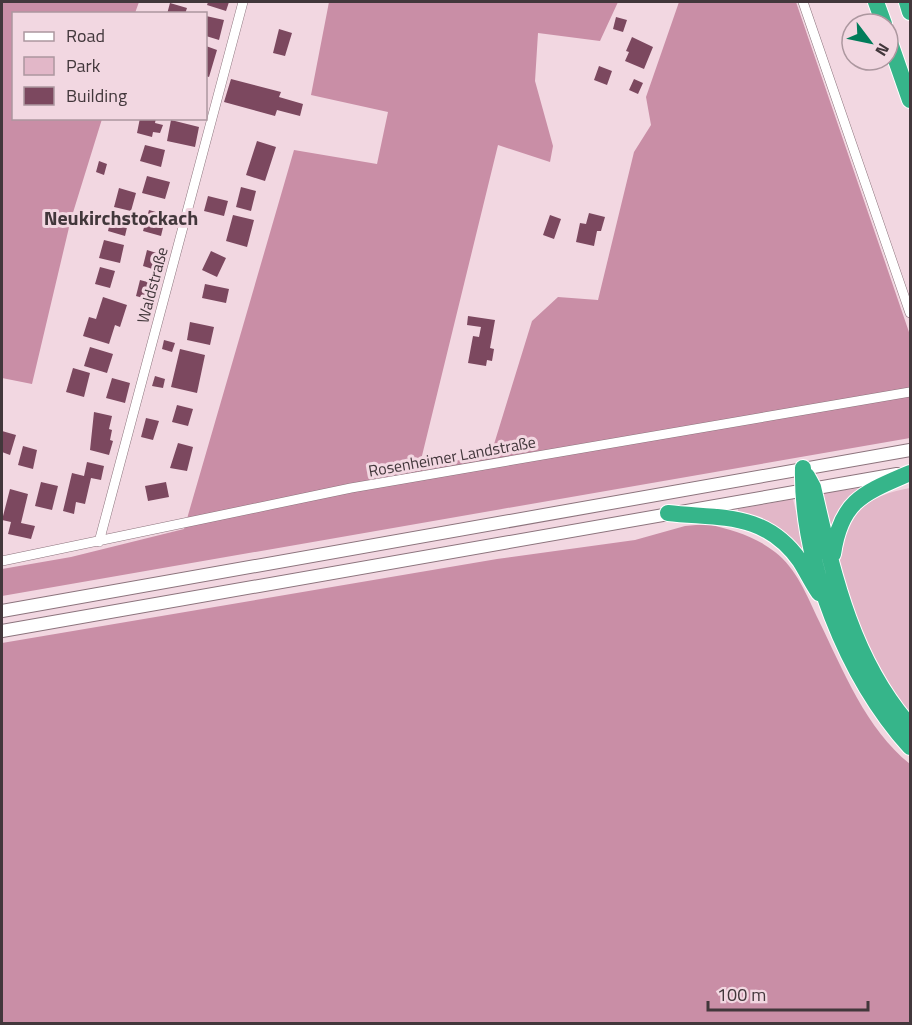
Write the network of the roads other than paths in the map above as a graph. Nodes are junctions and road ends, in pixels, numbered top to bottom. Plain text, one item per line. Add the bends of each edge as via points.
1 (243, 2) edge
2 (803, 2) edge
3 (907, 2) edge
4 (910, 12) edge
5 (900, 71) edge
6 (910, 100) edge
7 (910, 313) edge
8 (910, 392) edge
9 (910, 450) edge
10 (803, 468) junction
11 (910, 473) edge
12 (808, 488) junction
13 (668, 513) junction
14 (99, 542) junction
15 (2, 561) edge
16 (831, 564) junction
17 (2, 611) edge
18 (832, 615) junction
19 (2, 631) edge
20 (910, 726) edge
21 (910, 747) edge

1 - 14 street, Waldstraße
2 - 7 street
3 - 4 highway
5 - 6 highway
8 - 14 street, Rosenheimer Landstraße via 351,488
9 - 10 main road
10 - 12 highway
10 - 17 main road
11 - 12 main road
11 - 16 highway via 876,488 850,507 839,522
12 - 13 main road
12 - 16 highway
12 - 18 highway via 811,550
13 - 18 highway via 743,519 767,530 800,561
13 - 19 main road
14 - 15 street, Rosenheimer Landstraße
16 - 20 highway via 844,610 862,652 880,686
18 - 21 highway via 864,682 890,724

